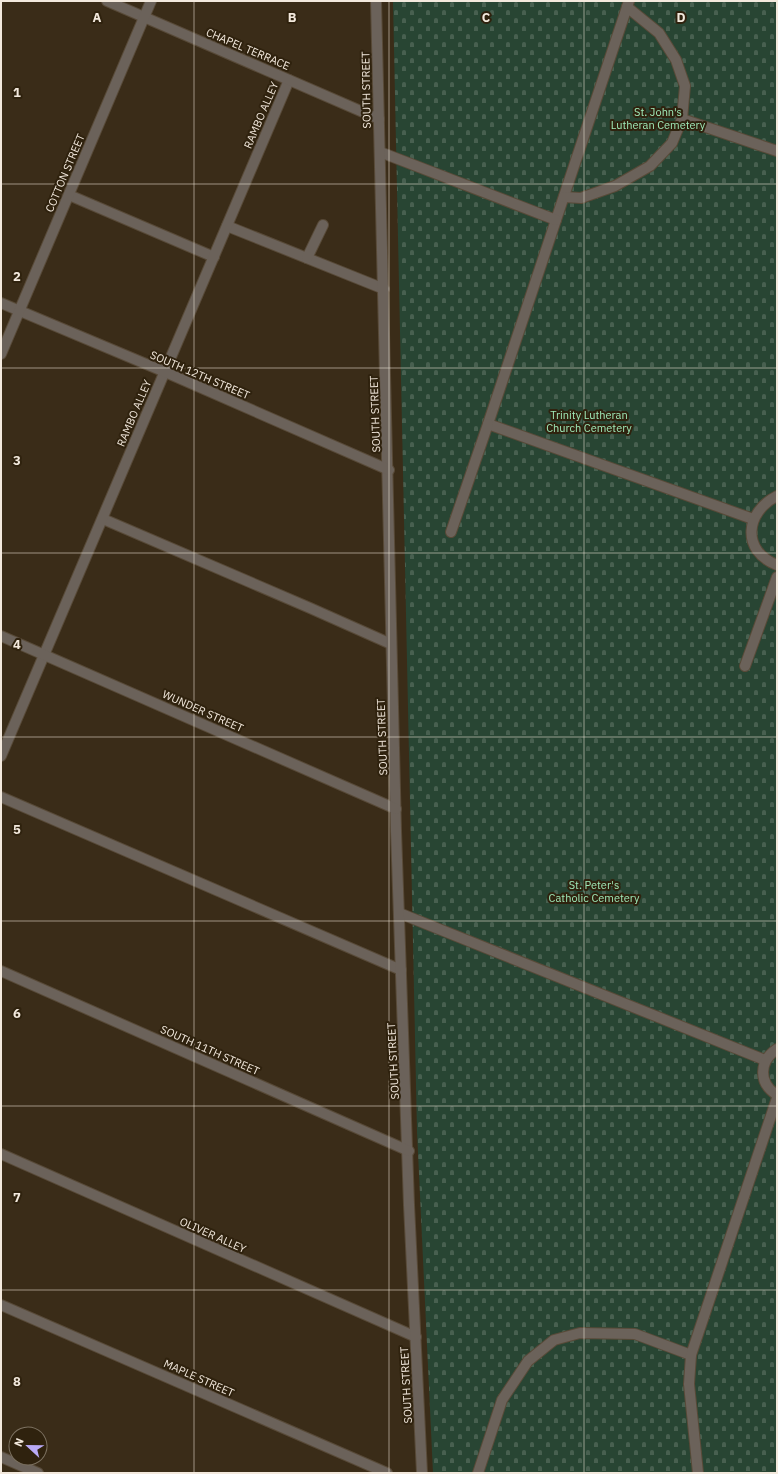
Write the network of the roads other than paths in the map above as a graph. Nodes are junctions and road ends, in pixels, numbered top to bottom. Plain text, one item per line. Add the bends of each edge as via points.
1 (107, 1) edge
2 (151, 1) edge
3 (376, 1) edge
4 (628, 4) edge
5 (144, 17) junction
6 (289, 80) junction
7 (379, 119) junction
8 (682, 119) junction
9 (777, 151) edge
10 (380, 152) junction
11 (69, 195) junction
12 (564, 197) junction
13 (556, 220) junction
14 (323, 225) dead end
15 (227, 226) junction
16 (214, 257) junction
17 (307, 258) junction
18 (384, 288) junction
19 (1, 303) edge
20 (19, 312) junction
21 (1, 354) edge
22 (165, 372) junction
23 (488, 424) junction
24 (389, 470) junction
25 (777, 496) edge
26 (103, 519) junction
27 (753, 519) junction
28 (451, 532) dead end
29 (777, 565) edge
30 (777, 577) edge
31 (1, 636) edge
32 (391, 644) junction
33 (45, 655) junction
34 (745, 666) dead end
35 (1, 756) edge
36 (1, 797) edge
37 (396, 809) junction
38 (399, 913) junction
39 (401, 970) junction
40 (1, 971) edge
41 (777, 1049) edge
42 (765, 1060) junction
43 (777, 1097) edge
44 (409, 1151) junction
45 (1, 1154) edge
46 (1, 1305) edge
47 (416, 1338) junction
48 (691, 1355) junction
49 (1, 1457) edge
50 (38, 1473) edge
51 (387, 1473) edge
52 (422, 1473) edge
53 (478, 1473) edge
54 (698, 1473) edge

1 - 5 street, CHAPEL TERRACE
2 - 5 street, COTTON STREET
3 - 7 street, SOUTH STREET
4 - 8 street via 659,33 676,60 685,86
4 - 12 street
5 - 6 street, CHAPEL TERRACE
5 - 11 street, COTTON STREET
6 - 7 street, CHAPEL TERRACE
6 - 15 street, RAMBO ALLEY
7 - 10 street, SOUTH STREET
8 - 9 street
8 - 12 street via 672,143 650,166 615,186 581,198
10 - 13 street
10 - 18 street, SOUTH STREET
11 - 16 street
11 - 20 street, COTTON STREET
12 - 13 street
13 - 23 street
14 - 17 street
15 - 16 street, RAMBO ALLEY
15 - 17 street
16 - 22 street, RAMBO ALLEY
17 - 18 street
18 - 24 street, SOUTH STREET
19 - 20 street, SOUTH 12TH STREET
20 - 21 street, COTTON STREET
20 - 22 street, SOUTH 12TH STREET
22 - 24 street, SOUTH 12TH STREET
22 - 26 street, RAMBO ALLEY
23 - 27 street
23 - 28 street
24 - 32 street, SOUTH STREET
25 - 27 street via 766,501
26 - 32 street
26 - 33 street, RAMBO ALLEY
27 - 29 street via 751,532 754,544 760,554
30 - 34 street
31 - 33 street, WUNDER STREET
32 - 37 street, SOUTH STREET
33 - 35 street, RAMBO ALLEY
33 - 37 street, WUNDER STREET
36 - 39 street
37 - 38 street, SOUTH STREET
38 - 39 street, SOUTH STREET
38 - 42 street
39 - 44 street, SOUTH STREET
40 - 44 street, SOUTH 11TH STREET
41 - 42 street
42 - 43 street via 763,1068 766,1084
43 - 48 street
44 - 47 street, SOUTH STREET
45 - 47 street, OLIVER ALLEY
46 - 51 street, MAPLE STREET
47 - 52 street, SOUTH STREET
48 - 53 street via 635,1334 580,1333 554,1340 528,1361 502,1400
48 - 54 street via 689,1384
49 - 50 street

